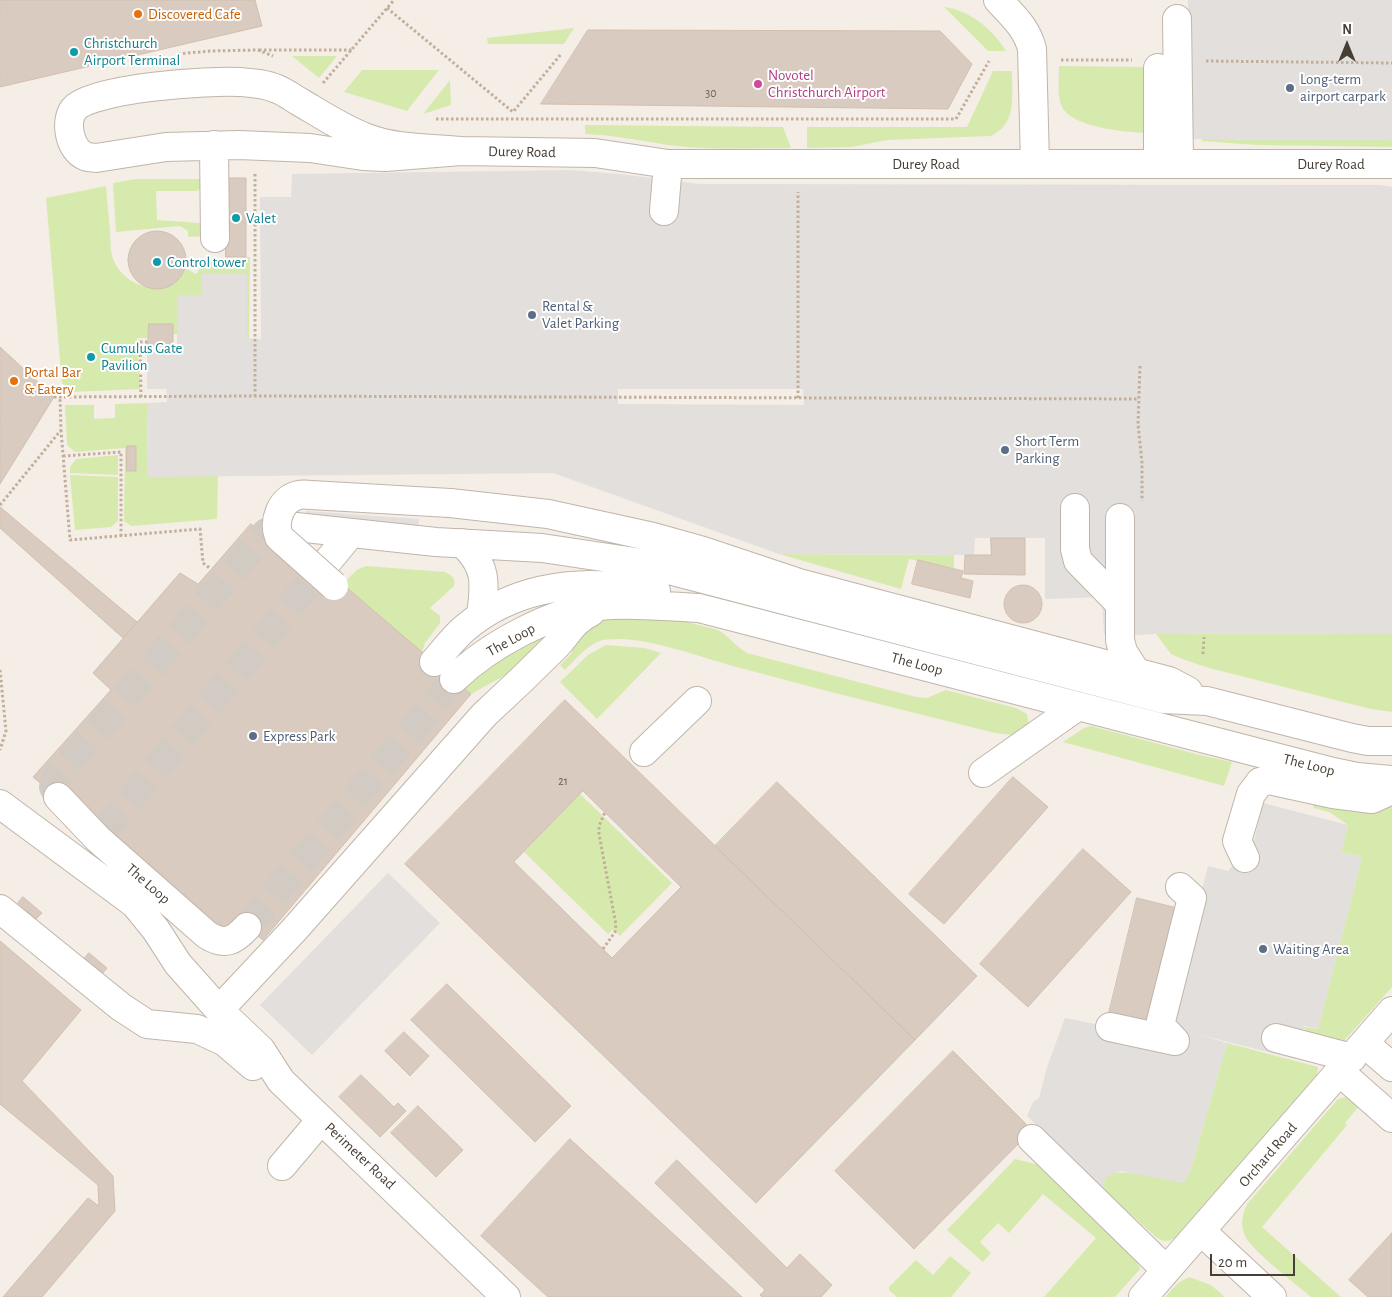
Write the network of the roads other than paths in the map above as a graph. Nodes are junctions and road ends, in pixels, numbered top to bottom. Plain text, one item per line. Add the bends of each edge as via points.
1 (998, 0) edge
2 (1168, 20) dead end
3 (214, 145) junction
4 (461, 151) junction
5 (1035, 163) junction
6 (668, 164) junction
7 (1169, 164) junction
8 (1392, 164) edge
9 (664, 211) dead end
10 (215, 238) dead end
11 (1075, 508) dead end
12 (1131, 514) road end
13 (296, 527) tunnel mouth
14 (351, 533) junction
15 (462, 543) junction
16 (1120, 604) junction
17 (611, 605) junction
18 (699, 608) junction
19 (482, 616) junction
20 (1136, 672) junction
21 (1207, 701) junction
22 (697, 702) dead end
23 (1078, 706) junction
24 (1392, 741) edge
25 (644, 752) dead end
26 (983, 773) dead end
27 (1392, 780) edge
28 (1392, 790) edge
29 (58, 797) dead end
30 (0, 804) edge
31 (1245, 858) dead end
32 (1180, 887) dead end
33 (0, 909) edge
34 (248, 927) tunnel mouth
35 (219, 1010) junction
36 (1392, 1011) edge
37 (1110, 1027) dead end
38 (1276, 1038) dead end
39 (1352, 1058) junction
40 (1392, 1067) edge
41 (281, 1081) junction
42 (1392, 1118) edge
43 (321, 1120) junction
44 (1032, 1139) dead end
45 (282, 1166) dead end
46 (1201, 1231) junction
47 (1166, 1270) junction
48 (506, 1297) edge
49 (1143, 1297) edge
50 (1272, 1297) edge

1 - 5 street via 1029,38 1033,60
2 - 7 street
3 - 4 street via 317,149 370,157
3 - 4 street via 166,147 96,158 78,152 73,145 69,122 77,105 90,99 182,83 240,82 314,95 344,127 368,139 386,144
3 - 10 street
4 - 6 street, Durey Road via 595,153
5 - 6 street, Durey Road
5 - 7 street, Durey Road
6 - 9 street
7 - 8 street, Durey Road
11 - 16 street via 1078,561
12 - 16 street
13 - 14 street
14 - 15 street
14 - 20 street, bridge via 329,577 279,538 276,528 284,504 299,495 450,503 548,514 703,551 799,583
15 - 19 street via 480,562
15 - 21 street, The Loop via 542,548 642,563 1163,699
16 - 20 street via 1123,652
17 - 18 street, The Loop
17 - 19 street, The Loop via 558,617 516,635 466,668 444,671 464,629
17 - 35 street via 577,620 532,670 484,715
18 - 19 street via 654,590 579,584 520,596
18 - 23 street, The Loop
20 - 21 street via 1169,681
21 - 24 street, The Loop via 1352,738
22 - 25 street
23 - 26 street
23 - 27 street, The Loop via 1333,772
28 - 31 street via 1372,799 1269,780 1260,782 1251,794 1238,841
29 - 34 street, The Loop via 207,935 215,940 230,941
30 - 35 street, Perimeter Road via 135,904 178,964
32 - 37 street via 1192,898 1160,1025 1174,1041
33 - 41 street via 121,1007 147,1024 196,1029 225,1042 253,1066
35 - 41 street, Perimeter Road via 261,1050
36 - 39 street, Orchard Road
38 - 39 street
39 - 40 street
39 - 42 street
39 - 46 street, Orchard Road
41 - 43 street, Perimeter Road
43 - 45 street
43 - 48 street, Perimeter Road
44 - 47 street
46 - 47 street, Orchard Road
46 - 50 street
47 - 49 street, Orchard Road

